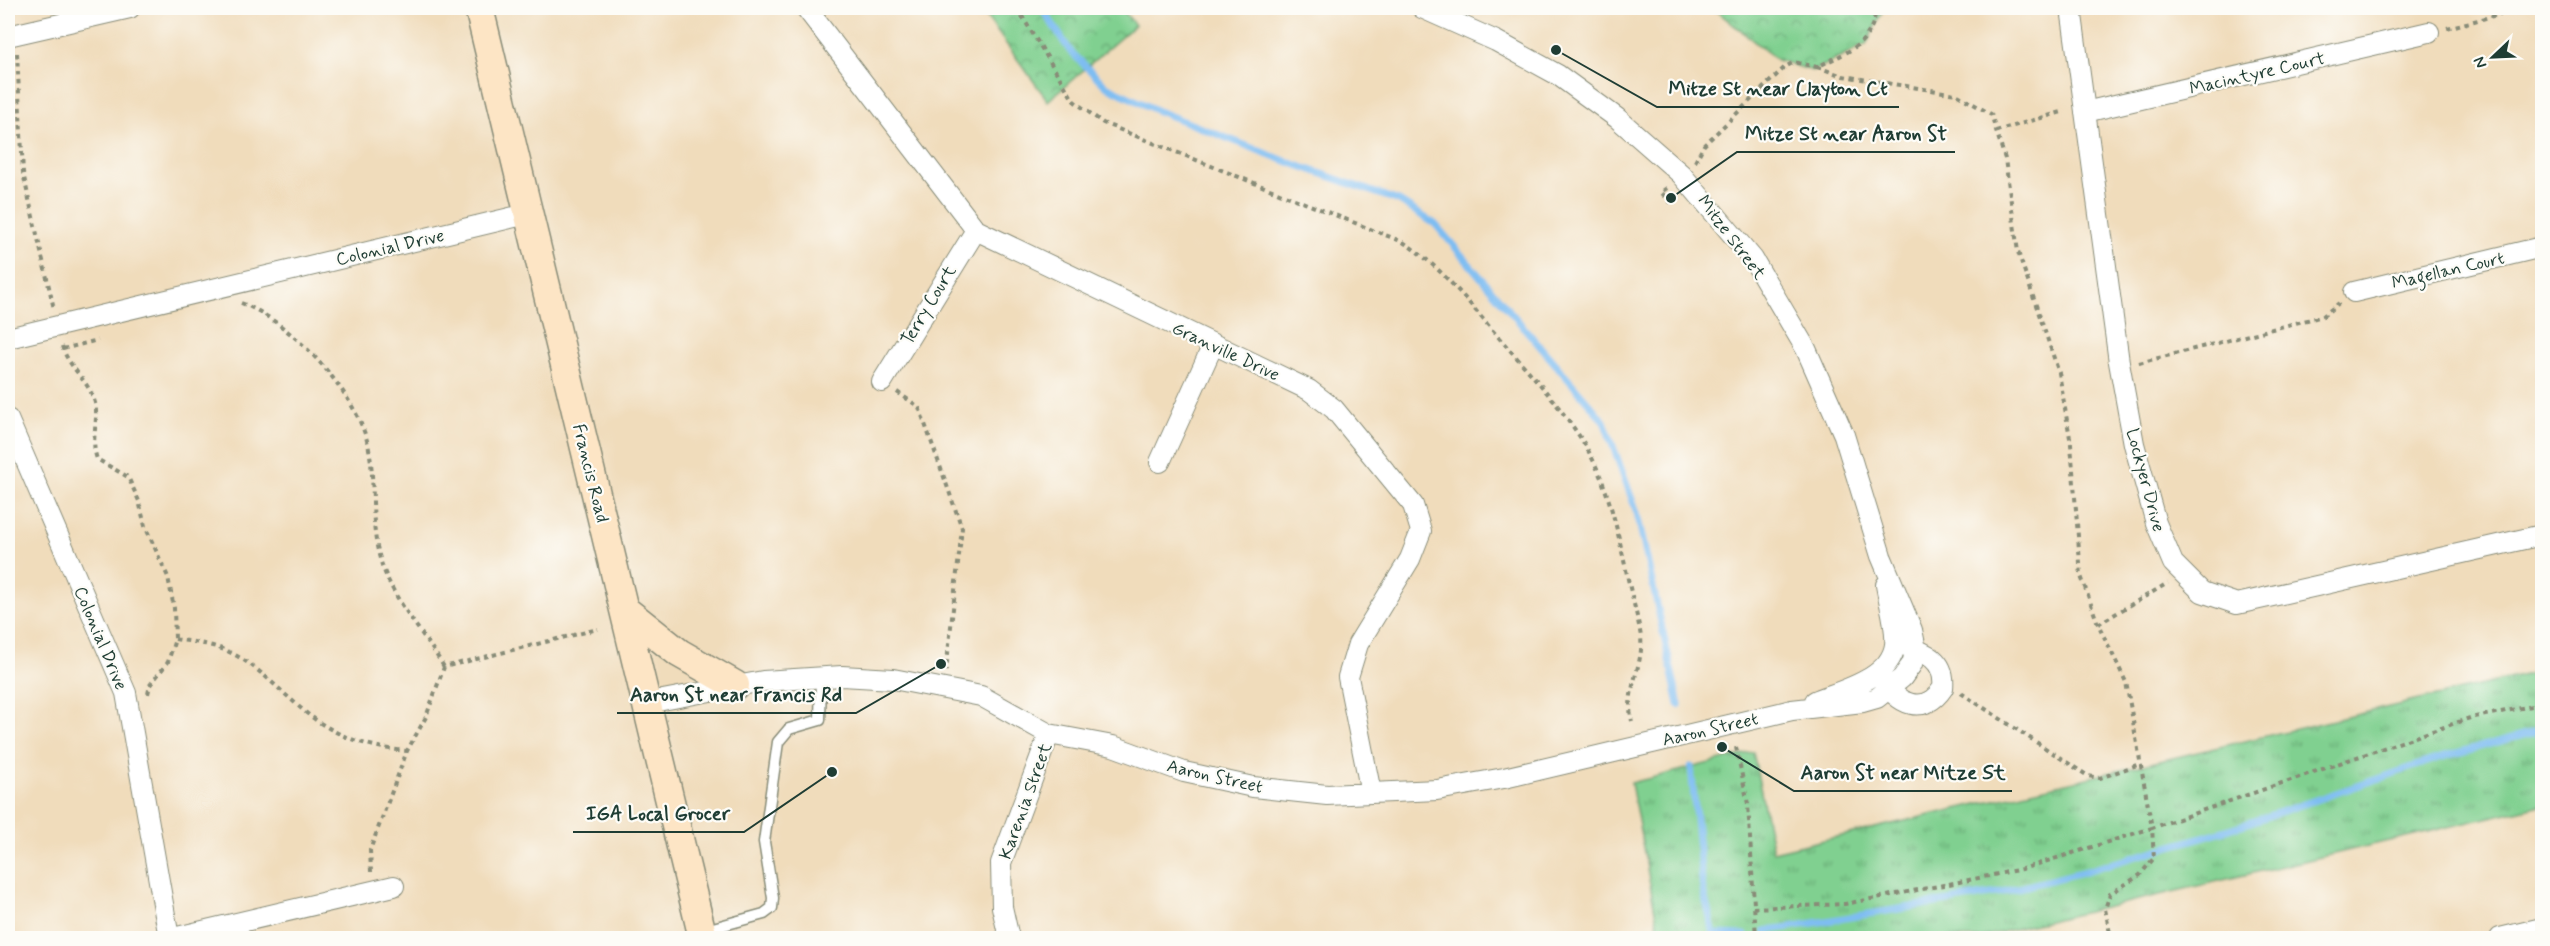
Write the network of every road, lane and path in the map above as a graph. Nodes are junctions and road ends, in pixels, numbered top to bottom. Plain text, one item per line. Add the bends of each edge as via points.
1 (130, 8) edge
2 (479, 8) edge
3 (806, 8) edge
4 (1017, 8) edge
5 (1422, 8) edge
6 (1876, 8) edge
7 (2072, 8) edge
8 (2524, 8) edge
9 (2429, 32) joint
10 (12, 35) edge
11 (2085, 112) junction
12 (1996, 131) dead end
13 (1694, 163) dead end
14 (1667, 188) dead end
15 (1671, 203) dead end
16 (527, 214) junction
17 (976, 230) junction
18 (2542, 248) edge
19 (2354, 292) joint
20 (229, 304) dead end
21 (57, 325) junction
22 (8, 338) edge
23 (101, 339) dead end
24 (1213, 345) junction
25 (63, 349) junction
26 (2119, 362) junction
27 (882, 382) joint
28 (8, 419) edge
29 (1160, 462) dead end
30 (2542, 535) edge
31 (1881, 556) junction
32 (2184, 574) junction
33 (625, 610) junction
34 (2098, 624) dead end
35 (598, 629) dead end
36 (175, 639) junction
37 (1916, 649) junction
38 (1888, 658) junction
39 (444, 667) junction
40 (822, 677) junction
41 (1895, 684) junction
42 (735, 685) junction
43 (944, 687) junction
44 (1943, 688) junction
45 (147, 696) dead end
46 (647, 704) junction
47 (1792, 710) junction
48 (1632, 721) dead end
49 (1050, 734) junction
50 (1736, 747) dead end
51 (407, 751) junction
52 (2140, 764) dead end
53 (1371, 793) junction
54 (385, 888) joint
55 (1753, 908) junction
56 (2542, 928) edge
57 (702, 935) edge
58 (171, 939) edge
59 (1010, 939) edge
60 (1756, 939) edge
61 (2111, 939) edge
62 (2500, 939) edge

1 - 10 street
2 - 16 main road, Francis Road
3 - 17 street, Granville Drive
4 - 48 path via 1074,101 1086,112 1103,123 1403,242 1426,257 1486,323 1554,402 1599,472 1612,508 1641,638 1640,660 1628,705
5 - 31 street, Mitze Street via 1496,41 1558,75 1617,118 1695,189 1753,259 1806,349 1844,435
6 - 13 path via 1868,37 1857,47 1817,67 1794,62 1785,67 1704,145
7 - 11 street, Lockyer Drive
8 - 9 path
9 - 11 street, Macintyre Court
10 - 21 path via 23,173
11 - 12 path via 2064,111
11 - 26 street, Lockyer Drive
14 - 15 path via 1661,192
16 - 21 street, Colonial Drive
16 - 33 main road, Francis Road
17 - 24 street, Granville Drive
17 - 27 street, Terry Court
18 - 19 street, Magellan Court
19 - 26 path via 2323,316 2144,363
20 - 39 path via 240,302 250,306 304,347 327,369 357,412 370,451 372,519 381,564 403,606
21 - 22 street, Colonial Drive
21 - 25 path
23 - 25 path
24 - 29 street
24 - 53 street, Granville Drive via 1309,390 1334,409 1413,505 1421,531 1410,560 1358,644 1348,677
25 - 36 path via 95,403 93,442 98,459 128,477 139,501 174,608
26 - 32 street, Lockyer Drive via 2134,444 2156,523 2173,563
27 - 43 path via 919,407 962,528
28 - 58 street, Colonial Drive via 126,693
30 - 32 street, Lockyer Drive via 2237,604 2202,592
31 - 37 street
31 - 38 street
32 - 34 path
33 - 42 main road via 679,653
33 - 46 main road, Francis Road
35 - 39 path
36 - 45 path via 168,662 150,685
36 - 51 path via 230,652 252,665 324,727 382,750
37 - 38 street
37 - 41 street via 1912,664
37 - 44 street via 1938,663 1943,672
38 - 41 street
38 - 47 street, Aaron Street via 1865,680
39 - 51 path via 426,717
40 - 42 street, Aaron Street
40 - 43 street, Aaron Street via 893,679
40 - 57 lane via 820,720 789,729 778,742 764,842 773,904 765,914
41 - 44 street via 1902,702 1918,704 1933,699
41 - 47 street, Aaron Street via 1863,702
42 - 46 street, Aaron Street
43 - 49 street, Aaron Street via 981,696
44 - 52 path via 1964,693 2088,776 2100,778
46 - 57 main road, Francis Road
47 - 53 street, Aaron Street via 1504,778 1437,790
49 - 53 street, Aaron Street via 1113,746 1184,772 1253,787 1327,795
49 - 59 street, Karenia Street via 1001,863 1002,907
50 - 55 path via 1748,804
51 - 54 path via 370,850
54 - 58 street
55 - 60 path
55 - 61 path via 1845,904 1959,882 2022,869 2152,828 2154,858 2140,876 2110,894 2105,909
56 - 62 street

